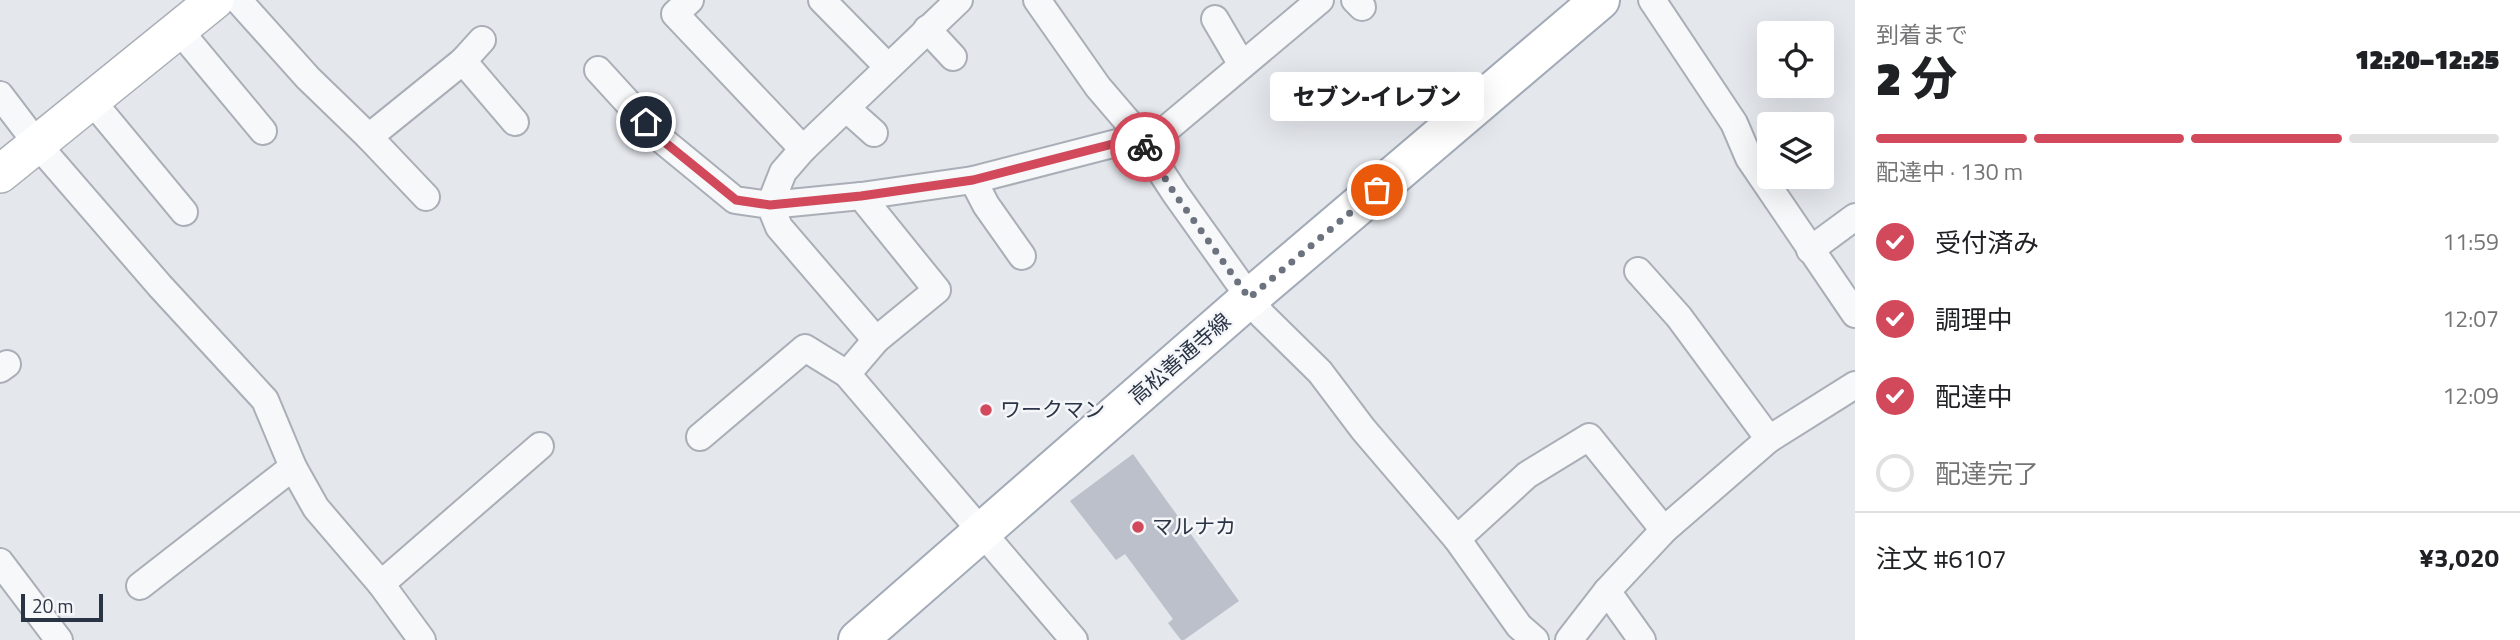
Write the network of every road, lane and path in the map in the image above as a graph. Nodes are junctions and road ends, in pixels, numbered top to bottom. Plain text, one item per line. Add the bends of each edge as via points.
1 (215, 0) edge
2 (238, 0) edge
3 (690, 0) edge
4 (822, 0) edge
5 (959, 0) edge
6 (1037, 0) edge
7 (1320, 0) edge
8 (1652, 0) edge
9 (1591, 3) edge
10 (1215, 19) dead end
11 (927, 29) junction
12 (178, 30) junction
13 (482, 40) dead end
14 (953, 57) dead end
15 (463, 61) junction
16 (1242, 65) junction
17 (887, 66) junction
18 (598, 70) dead end
19 (0, 95) edge
20 (92, 101) junction
21 (846, 108) junction
22 (515, 122) dead end
23 (263, 131) dead end
24 (874, 133) dead end
25 (369, 136) junction
26 (1140, 142) junction
27 (38, 145) junction
28 (803, 149) junction
29 (0, 174) edge
30 (973, 180) junction
31 (861, 196) junction
32 (426, 197) dead end
33 (770, 205) junction
34 (184, 212) dead end
35 (1855, 217) edge
36 (1810, 250) junction
37 (1022, 256) dead end
38 (1638, 271) dead end
39 (1249, 298) junction
40 (1855, 314) edge
41 (876, 340) junction
42 (846, 374) junction
43 (1855, 385) edge
44 (700, 438) dead end
45 (1769, 439) junction
46 (540, 446) dead end
47 (293, 467) junction
48 (1664, 530) junction
49 (983, 532) junction
50 (1457, 539) junction
51 (0, 562) edge
52 (381, 584) junction
53 (139, 586) dead end
54 (1607, 591) junction
55 (59, 640) edge
56 (422, 640) edge
57 (858, 640) edge
58 (1074, 640) edge
59 (1535, 640) edge
60 (1569, 640) edge
61 (1642, 640) edge

1 - 12 street
2 - 25 street via 308,78
3 - 28 street via 675,14
4 - 17 street
5 - 11 street
6 - 26 street
7 - 16 street
8 - 36 street via 1734,123 1749,158
9 - 39 main road, 高松善通寺線
10 - 16 street
11 - 14 street
11 - 17 street
12 - 20 street
12 - 23 street
13 - 15 street
15 - 22 street
15 - 25 street
16 - 26 street
17 - 21 street
18 - 33 street via 662,140 736,200
19 - 27 street
20 - 27 street
20 - 34 street
21 - 24 street
21 - 28 street
25 - 32 street
26 - 30 street
26 - 39 street
27 - 29 street
27 - 47 street via 265,400
28 - 33 street via 783,172
30 - 31 street
30 - 37 street
31 - 33 street
31 - 41 street via 937,290
33 - 41 street via 779,227
35 - 36 street
36 - 40 street
38 - 45 street via 1679,317
39 - 49 main road, 高松善通寺線
39 - 50 street via 1320,372
41 - 42 street
42 - 44 street via 805,348
42 - 49 street
43 - 45 street
45 - 48 street
46 - 52 street
47 - 52 street via 316,508
47 - 53 street
48 - 50 street via 1588,437 1527,475
48 - 54 street
49 - 57 main road, 高松善通寺線
49 - 58 street
50 - 59 street
51 - 55 street
52 - 56 street
54 - 60 street
54 - 61 street

